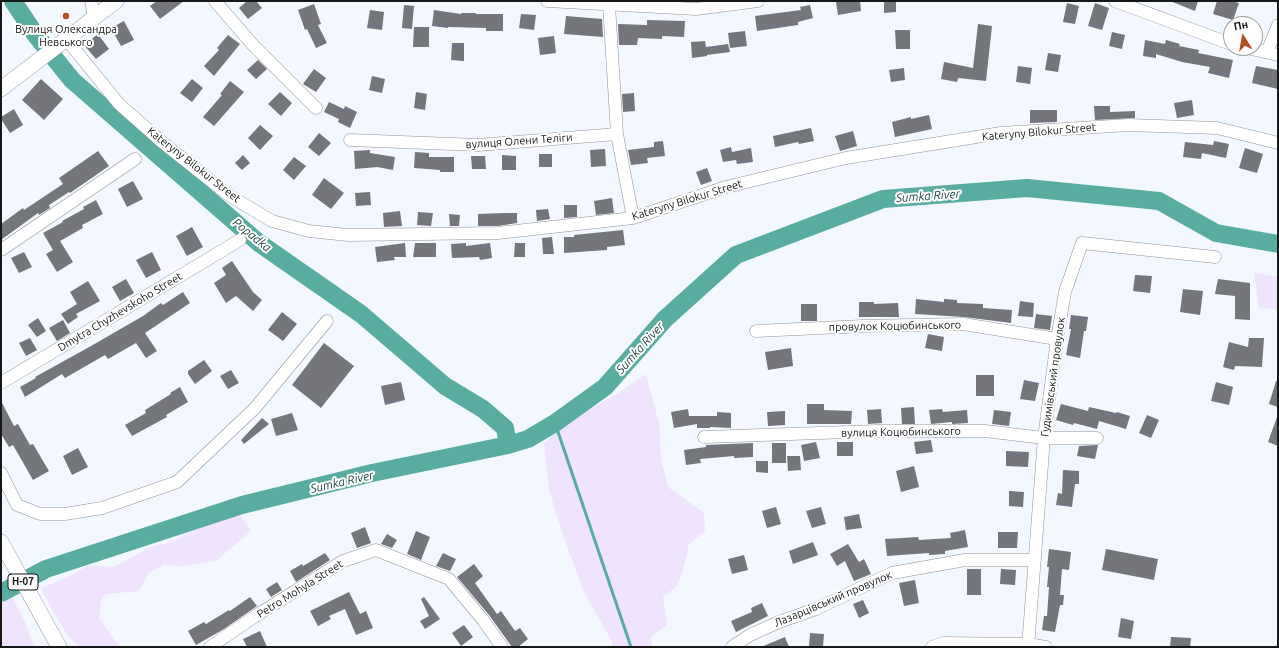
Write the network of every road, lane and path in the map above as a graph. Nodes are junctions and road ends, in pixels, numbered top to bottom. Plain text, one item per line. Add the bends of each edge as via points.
1 (91, 1) edge
2 (116, 1) edge
3 (215, 1) edge
4 (547, 1) edge
5 (758, 1) edge
6 (1114, 1) edge
7 (609, 5) junction
8 (94, 17) junction
9 (1278, 25) edge
10 (63, 40) junction
11 (1223, 41) edge
12 (1272, 53) edge
13 (1, 89) edge
14 (316, 108) dead end
15 (617, 134) junction
16 (350, 140) dead end
17 (1278, 143) edge
18 (135, 159) dead end
19 (633, 218) junction
20 (240, 240) dead end
21 (1, 250) edge
22 (1215, 257) dead end
23 (327, 320) dead end
24 (756, 331) dead end
25 (1057, 339) junction
26 (1, 383) edge
27 (704, 437) dead end
28 (1044, 438) junction
29 (1097, 438) dead end
30 (1, 473) edge
31 (3, 546) edge
32 (1035, 560) junction
33 (1028, 646) edge
34 (59, 647) edge
35 (210, 647) edge
36 (502, 647) edge
37 (732, 647) edge
38 (932, 647) edge
39 (1046, 647) edge

1 - 8 street
2 - 8 main road
3 - 14 street via 253,45
4 - 7 street
5 - 7 street via 696,9
6 - 11 street
7 - 15 street
8 - 10 main road
9 - 12 street
10 - 13 main road
10 - 19 street, Kateryny Bilokur Street via 119,104 162,142 230,196 272,221 309,231 348,235 498,233
15 - 16 street, вулиця Олени Теліги via 478,145
15 - 19 street
17 - 19 street, Kateryny Bilokur Street via 1217,128 1128,125 1001,133 846,158 726,187
18 - 21 street
20 - 26 street, Dmytra Chyzhevskoho Street
22 - 25 street, Гудимівський провулок via 1082,243 1065,292
23 - 30 street via 255,408 177,482 102,508 65,514 40,514 17,505
24 - 25 street, провулок Коцюбинського via 963,324
25 - 28 street, Гудимівський провулок
27 - 28 street, вулиця Коцюбинського via 877,431 985,431
28 - 29 street, вулиця Коцюбинського
28 - 32 street, Гудимівський провулок
31 - 34 main road, Н-07
32 - 33 street, Гудимівський провулок
32 - 37 street, Лазарцівський провулок via 965,560 892,573 816,609 750,635
33 - 38 street via 944,643
33 - 39 street
35 - 36 street, Petro Mohyla Street via 257,614 344,561 376,550 449,579

